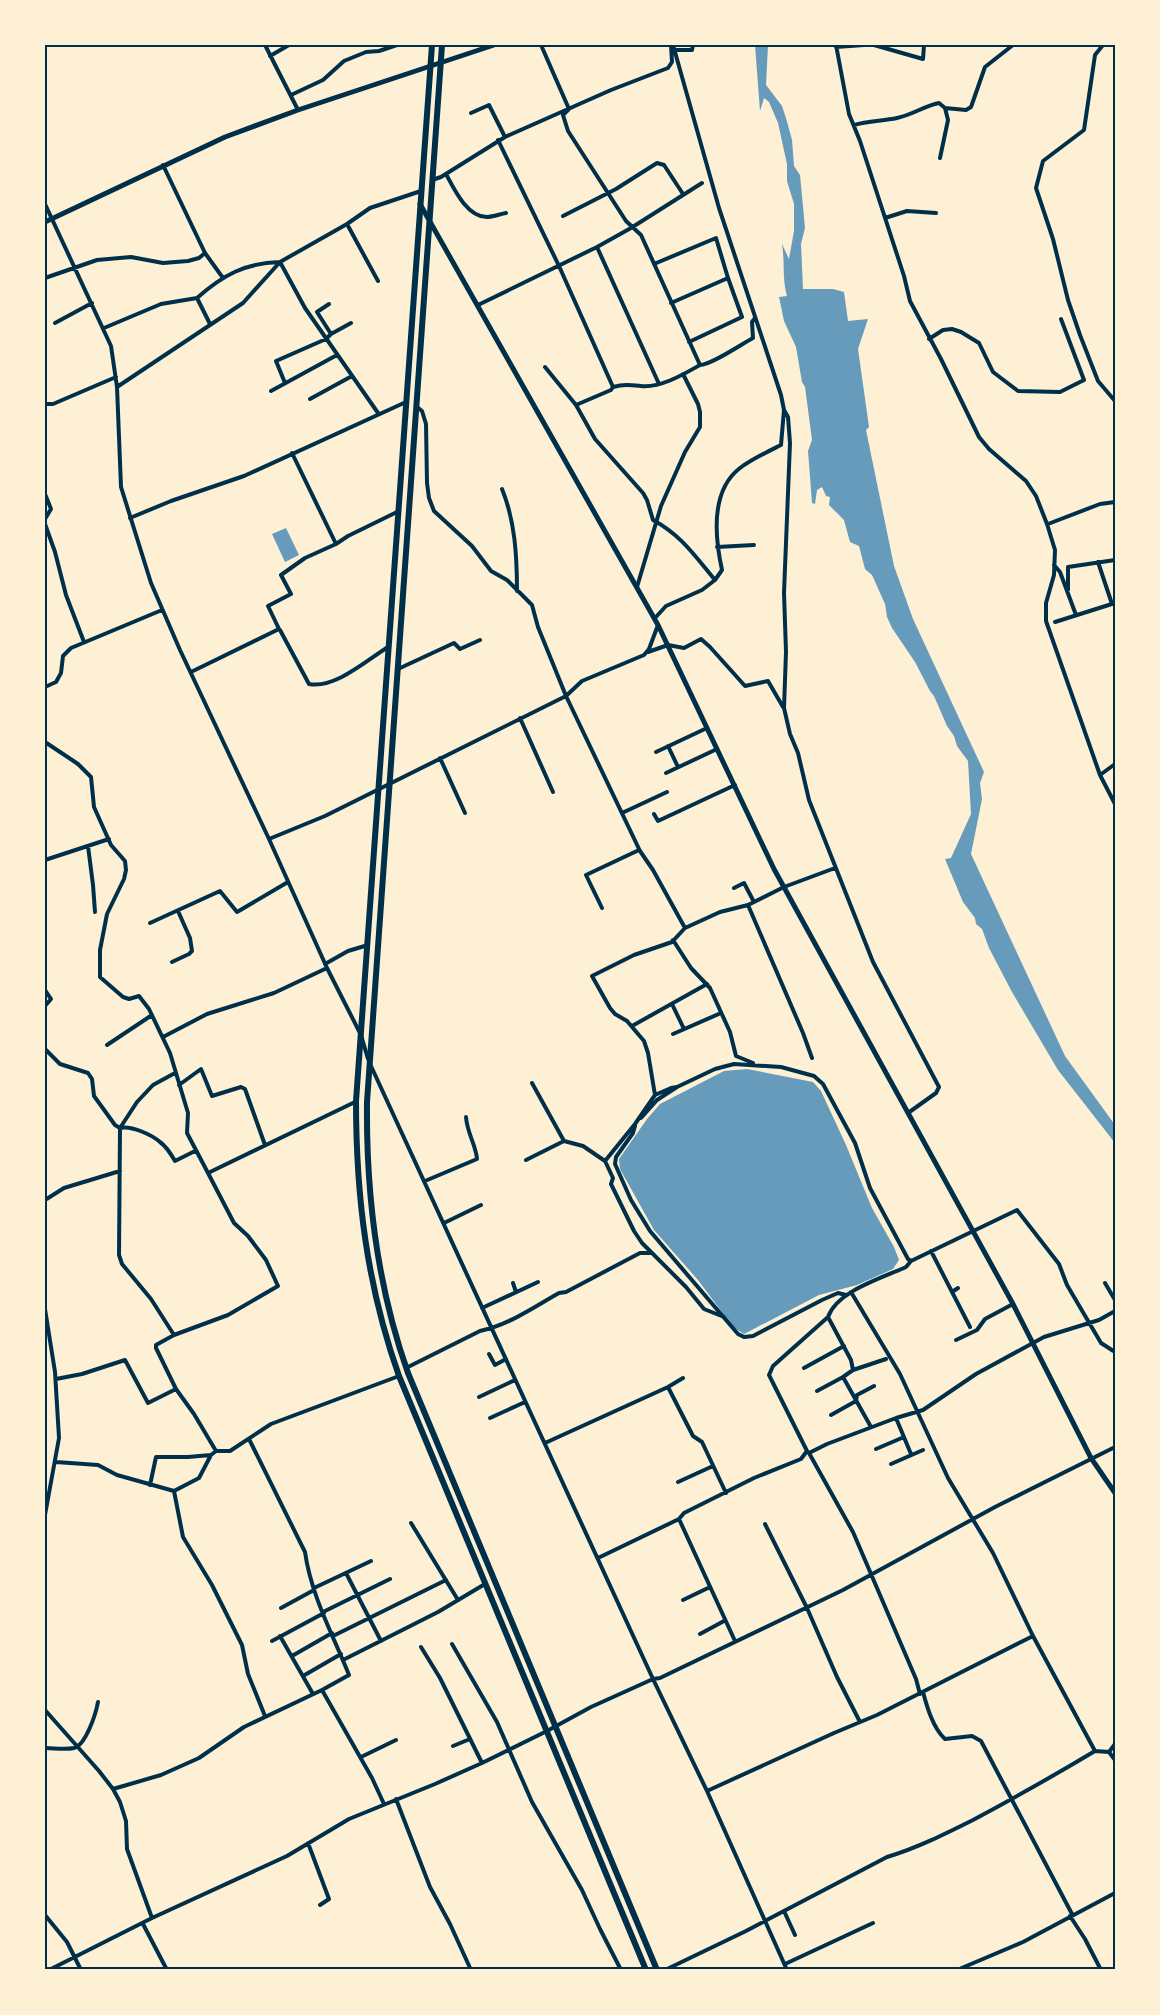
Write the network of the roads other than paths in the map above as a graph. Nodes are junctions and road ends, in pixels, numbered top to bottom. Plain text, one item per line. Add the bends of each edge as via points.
1 (265, 45) edge
2 (290, 45) edge
3 (397, 45) edge
4 (432, 45) edge
5 (442, 45) edge
6 (494, 45) edge
7 (541, 45) edge
8 (693, 45) edge
9 (864, 45) edge
10 (874, 45) edge
11 (924, 45) edge
12 (1013, 45) edge
13 (1103, 45) edge
14 (836, 46) edge
15 (673, 47) edge
16 (270, 56) junction
17 (440, 64) junction
18 (431, 67) junction
19 (291, 95) junction
20 (945, 108) junction
21 (569, 109) junction
22 (298, 110) junction
23 (471, 114) dead end
24 (854, 126) junction
25 (505, 136) junction
26 (498, 141) junction
27 (940, 158) dead end
28 (163, 165) junction
29 (446, 174) junction
30 (431, 181) junction
31 (702, 183) dead end
32 (422, 190) junction
33 (608, 193) junction
34 (683, 195) junction
35 (45, 204) edge
36 (420, 204) junction
37 (506, 213) dead end
38 (936, 213) dead end
39 (563, 216) dead end
40 (885, 218) junction
41 (52, 219) junction
42 (428, 219) junction
43 (45, 222) edge
44 (347, 224) junction
45 (631, 228) junction
46 (597, 247) junction
47 (205, 253) junction
48 (280, 262) junction
49 (654, 264) junction
50 (559, 266) junction
51 (75, 268) junction
52 (45, 278) edge
53 (223, 278) junction
54 (728, 278) junction
55 (378, 280) dead end
56 (197, 298) junction
57 (92, 303) junction
58 (671, 303) junction
59 (329, 304) dead end
60 (478, 305) junction
61 (755, 318) junction
62 (1061, 319) dead end
63 (55, 323) dead end
64 (351, 323) dead end
65 (210, 325) junction
66 (104, 328) junction
67 (331, 334) junction
68 (326, 339) junction
69 (929, 339) junction
70 (689, 342) junction
71 (337, 355) junction
72 (700, 364) junction
73 (545, 367) dead end
74 (683, 374) junction
75 (352, 376) junction
76 (116, 377) junction
77 (285, 383) junction
78 (658, 384) junction
79 (117, 387) junction
80 (613, 387) junction
81 (271, 391) dead end
82 (310, 399) dead end
83 (1115, 401) edge
84 (406, 402) junction
85 (45, 404) edge
86 (416, 405) junction
87 (576, 405) junction
88 (784, 410) junction
89 (378, 413) junction
90 (292, 453) junction
91 (502, 489) dead end
92 (45, 494) edge
93 (1115, 502) edge
94 (399, 511) junction
95 (130, 518) junction
96 (45, 519) edge
97 (655, 521) junction
98 (45, 524) edge
99 (1047, 524) junction
100 (336, 544) junction
101 (754, 545) dead end
102 (717, 547) junction
103 (1115, 560) edge
104 (1098, 562) junction
105 (1054, 565) junction
106 (715, 580) junction
107 (636, 588) junction
108 (1068, 590) junction
109 (517, 591) junction
110 (1114, 603) edge
111 (162, 610) junction
112 (1076, 615) junction
113 (655, 618) junction
114 (1055, 622) dead end
115 (658, 625) junction
116 (279, 629) junction
117 (480, 640) dead end
118 (84, 642) junction
119 (668, 645) junction
120 (388, 646) junction
121 (648, 652) junction
122 (397, 669) junction
123 (191, 672) junction
124 (45, 687) edge
125 (566, 696) junction
126 (784, 708) junction
127 (520, 718) junction
128 (707, 728) junction
129 (45, 742) edge
130 (668, 746) junction
131 (717, 749) junction
132 (656, 752) dead end
133 (440, 758) junction
134 (1115, 764) edge
135 (678, 767) junction
136 (666, 773) dead end
137 (1100, 775) junction
138 (389, 783) junction
139 (735, 785) junction
140 (378, 788) junction
141 (553, 792) dead end
142 (668, 792) dead end
143 (1115, 804) edge
144 (465, 813) dead end
145 (622, 813) junction
146 (654, 814) dead end
147 (109, 839) junction
148 (269, 839) junction
149 (88, 846) junction
150 (639, 850) junction
151 (45, 860) edge
152 (835, 868) junction
153 (288, 882) junction
154 (784, 887) junction
155 (734, 888) dead end
156 (754, 902) junction
157 (748, 904) junction
158 (602, 908) dead end
159 (178, 911) junction
160 (94, 912) dead end
161 (150, 923) dead end
162 (685, 928) junction
163 (674, 940) junction
164 (368, 945) junction
165 (172, 962) dead end
166 (326, 966) junction
167 (707, 984) junction
168 (45, 990) edge
169 (672, 1004) junction
170 (45, 1006) edge
171 (721, 1013) junction
172 (152, 1016) junction
173 (632, 1026) junction
174 (684, 1029) junction
175 (673, 1034) dead end
176 (361, 1035) junction
177 (163, 1037) junction
178 (107, 1046) dead end
179 (45, 1049) edge
180 (812, 1058) dead end
181 (369, 1063) junction
182 (755, 1064) junction
183 (175, 1073) junction
184 (532, 1083) dead end
185 (179, 1085) junction
186 (677, 1087) junction
187 (654, 1095) junction
188 (356, 1101) junction
189 (908, 1113) junction
190 (466, 1118) dead end
191 (635, 1124) junction
192 (120, 1128) junction
193 (564, 1141) junction
194 (265, 1144) junction
195 (195, 1151) junction
196 (526, 1161) dead end
197 (605, 1161) junction
198 (120, 1171) junction
199 (208, 1173) junction
200 (425, 1181) junction
201 (45, 1200) edge
202 (481, 1205) dead end
203 (444, 1223) junction
204 (972, 1230) junction
205 (931, 1251) junction
206 (652, 1252) junction
207 (911, 1261) junction
208 (538, 1282) dead end
209 (513, 1283) dead end
210 (1105, 1283) dead end
211 (958, 1288) dead end
212 (516, 1292) junction
213 (952, 1292) junction
214 (849, 1294) junction
215 (1115, 1300) edge
216 (1013, 1304) junction
217 (482, 1308) junction
218 (45, 1309) edge
219 (1115, 1311) edge
220 (724, 1317) junction
221 (828, 1317) junction
222 (1090, 1323) junction
223 (970, 1327) dead end
224 (492, 1328) junction
225 (174, 1335) junction
226 (956, 1340) dead end
227 (1033, 1345) junction
228 (844, 1346) junction
229 (1115, 1353) edge
230 (489, 1354) dead end
231 (506, 1359) junction
232 (886, 1359) dead end
233 (406, 1368) junction
234 (804, 1368) dead end
235 (853, 1370) junction
236 (399, 1376) junction
237 (843, 1377) junction
238 (56, 1378) junction
239 (683, 1378) dead end
240 (515, 1380) junction
241 (874, 1386) dead end
242 (668, 1387) junction
243 (176, 1389) junction
244 (817, 1390) dead end
245 (479, 1397) dead end
246 (856, 1401) junction
247 (525, 1402) junction
248 (918, 1411) junction
249 (831, 1415) dead end
250 (490, 1418) dead end
251 (896, 1418) junction
252 (871, 1427) junction
253 (904, 1437) junction
254 (249, 1439) junction
255 (545, 1443) junction
256 (1115, 1447) edge
257 (876, 1449) dead end
258 (923, 1450) dead end
259 (216, 1451) junction
260 (808, 1452) junction
261 (911, 1454) junction
262 (212, 1455) junction
263 (1091, 1458) junction
264 (56, 1462) junction
265 (891, 1464) dead end
266 (713, 1466) junction
267 (678, 1482) dead end
268 (150, 1485) junction
269 (174, 1491) junction
270 (726, 1493) junction
271 (1115, 1493) edge
272 (45, 1515) edge
273 (680, 1519) junction
274 (973, 1519) junction
275 (411, 1522) dead end
276 (765, 1524) dead end
277 (598, 1558) junction
278 (371, 1561) dead end
279 (346, 1573) junction
280 (873, 1575) junction
281 (390, 1579) dead end
282 (446, 1580) junction
283 (486, 1584) junction
284 (710, 1587) junction
285 (314, 1589) junction
286 (358, 1595) junction
287 (458, 1600) junction
288 (683, 1600) dead end
289 (281, 1608) dead end
290 (807, 1608) junction
291 (323, 1612) junction
292 (369, 1618) junction
293 (724, 1621) junction
294 (332, 1634) junction
295 (700, 1634) dead end
296 (280, 1636) junction
297 (1033, 1636) junction
298 (272, 1641) dead end
299 (381, 1641) junction
300 (735, 1641) junction
301 (452, 1644) dead end
302 (421, 1647) dead end
303 (341, 1654) junction
304 (291, 1656) junction
305 (343, 1660) junction
306 (303, 1676) junction
307 (653, 1679) junction
308 (322, 1690) junction
309 (922, 1693) junction
310 (313, 1694) junction
311 (98, 1702) dead end
312 (45, 1710) edge
313 (265, 1716) junction
314 (860, 1722) junction
315 (556, 1725) junction
316 (547, 1731) junction
317 (470, 1739) junction
318 (396, 1740) dead end
319 (1115, 1744) edge
320 (453, 1746) dead end
321 (78, 1747) junction
322 (45, 1748) edge
323 (510, 1750) junction
324 (1095, 1751) junction
325 (1109, 1752) junction
326 (361, 1757) junction
327 (1115, 1760) edge
328 (482, 1763) junction
329 (113, 1789) junction
330 (707, 1791) junction
331 (396, 1799) junction
332 (1012, 1800) junction
333 (384, 1804) junction
334 (308, 1843) junction
335 (1115, 1893) edge
336 (320, 1905) dead end
337 (784, 1911) junction
338 (45, 1915) edge
339 (1071, 1915) junction
340 (152, 1918) junction
341 (765, 1921) junction
342 (873, 1923) dead end
343 (143, 1924) junction
344 (795, 1935) dead end
345 (74, 1956) junction
346 (784, 1964) junction
347 (49, 1970) edge
348 (81, 1970) edge
349 (167, 1970) edge
350 (471, 1970) edge
351 (621, 1970) edge
352 (646, 1970) edge
353 (657, 1970) edge
354 (665, 1970) edge
355 (787, 1970) edge
356 (957, 1970) edge
357 (1101, 1970) edge

1 - 16 street
2 - 16 street
3 - 19 street via 344,61 323,80
4 - 18 main road
5 - 17 main road
6 - 17 street
7 - 21 street
8 - 15 street via 692,50
9 - 14 street
10 - 11 street via 923,59
12 - 20 street via 985,68 971,106 966,110
13 - 83 street via 1095,55 1084,130 1043,161 1036,188 1080,335 1098,381
14 - 24 street
15 - 21 street via 668,68
15 - 61 street
16 - 19 street
17 - 18 street
17 - 30 main road
18 - 22 street
18 - 32 main road
19 - 22 street
20 - 24 street via 939,103 928,105 899,118
20 - 27 street via 948,120
21 - 25 street
21 - 33 street via 563,115 568,131
22 - 28 street via 225,136
23 - 25 street via 489,105
24 - 40 street
25 - 26 street
26 - 29 street
26 - 50 street
28 - 41 street
28 - 47 street
29 - 30 street
29 - 37 street via 472,211 485,217
30 - 42 main road
31 - 34 street
32 - 36 main road
32 - 44 street via 370,208
33 - 34 street via 657,163 664,165
33 - 39 street
33 - 45 street
34 - 45 street
35 - 41 street
36 - 42 street
36 - 84 main road
38 - 40 street via 908,211
40 - 69 street via 910,301
41 - 43 street
41 - 51 street
42 - 60 street
42 - 86 main road
44 - 48 street
44 - 55 street
45 - 46 street
45 - 49 street via 640,235
46 - 50 street
46 - 78 street
47 - 51 street via 188,261 163,263 131,257 98,260
47 - 53 street
48 - 53 street via 231,272
48 - 65 street via 243,303
48 - 68 street
49 - 54 street via 716,238
49 - 58 street
50 - 60 street
50 - 80 street
51 - 52 street
51 - 57 street
53 - 56 street
54 - 58 street
54 - 70 street via 742,317
56 - 65 street
56 - 66 street via 161,304
57 - 63 street
57 - 66 street
58 - 70 street
59 - 67 street via 317,312
60 - 107 street
61 - 72 street via 753,338 711,363
61 - 88 street
62 - 69 street via 1084,380 1060,392 1018,391 993,372 979,344 961,332 943,330
64 - 67 street
65 - 79 street
66 - 76 street
67 - 68 street
68 - 71 street
68 - 77 street via 276,361
69 - 99 street via 979,437 1026,481
70 - 72 street
71 - 75 street
71 - 77 street
72 - 74 street
73 - 87 street
74 - 78 street
74 - 97 street via 698,404 700,427
75 - 82 street
75 - 89 street
76 - 79 street
76 - 85 street
77 - 81 street
78 - 80 street
79 - 95 street via 121,487
80 - 87 street
84 - 89 street
84 - 94 main road
86 - 109 street via 426,424 427,483 434,512 472,546 491,571
86 - 122 main road
87 - 97 street via 595,439 643,494
88 - 102 street via 781,445 738,469 727,484 716,522
88 - 126 street via 790,443
89 - 90 street
90 - 95 street via 244,476
90 - 100 street
91 - 109 street via 510,508
92 - 96 street via 51,509
93 - 99 street
94 - 100 street
94 - 120 main road
95 - 111 street
97 - 106 street via 681,539
97 - 107 street
98 - 118 street
99 - 105 street via 1055,550
100 - 116 street via 305,558 281,575 291,594 268,606
101 - 102 street
102 - 106 street via 722,570
103 - 104 street
104 - 108 street via 1068,567
104 - 110 street
105 - 108 street
105 - 137 street via 1046,621
106 - 113 street via 666,606
107 - 113 street
108 - 112 street
109 - 125 street via 532,605
110 - 112 street
111 - 118 street
111 - 123 street
112 - 114 street
113 - 115 street
115 - 119 street
115 - 121 street
116 - 120 street via 309,684 317,686 358,669
116 - 123 street
117 - 122 street via 460,649 454,643
118 - 124 street via 63,656 57,682
119 - 121 street
119 - 126 street via 684,648 701,639 745,686 768,681
119 - 128 street
120 - 140 main road
121 - 125 street via 582,681
122 - 138 main road
123 - 148 street
125 - 127 street
125 - 145 street
126 - 152 street via 809,800
127 - 133 street
127 - 141 street
128 - 130 street
128 - 131 street
129 - 147 street via 91,777 94,807
130 - 132 street
130 - 135 street
131 - 135 street
131 - 139 street
133 - 138 street
133 - 144 street
134 - 137 street
135 - 136 street
137 - 143 street
138 - 140 street
138 - 181 main road
139 - 146 street via 658,821
139 - 154 street
140 - 148 street
140 - 164 main road
142 - 145 street
145 - 150 street
147 - 149 street
147 - 172 street via 125,861 126,870 107,914 100,977 123,997 140,996
148 - 153 street
149 - 151 street
149 - 160 street
150 - 158 street via 586,875
150 - 162 street
152 - 154 street
152 - 189 street via 873,962 939,1087 936,1094
153 - 159 street via 237,912 220,891
153 - 166 street
154 - 156 street
154 - 189 street
155 - 156 street via 744,883
156 - 157 street
157 - 162 street
157 - 180 street
159 - 161 street
159 - 165 street via 192,951
162 - 163 street
163 - 167 street via 691,968
163 - 173 street via 592,976 610,1008
164 - 166 street via 348,951
164 - 176 main road
166 - 176 street
166 - 177 street via 274,993 207,1014
167 - 169 street
167 - 171 street
168 - 170 street via 51,999
169 - 173 street
169 - 174 street
171 - 174 street
171 - 182 street via 736,1056
172 - 177 street
172 - 178 street
173 - 187 street via 648,1053
174 - 175 street
176 - 181 street
176 - 188 main road
177 - 183 street
179 - 192 street via 60,1064 88,1073 94,1096
181 - 200 street
181 - 233 main road via 366,1146 374,1237
182 - 186 street via 725,1065
182 - 207 street via 814,1076 823,1084 855,1143 874,1196
183 - 185 street
183 - 192 street via 153,1085
184 - 193 street
185 - 194 street via 201,1069 212,1096 245,1089
185 - 195 street via 188,1113 187,1133
186 - 187 street
186 - 191 street via 657,1100
187 - 191 street
188 - 194 street
188 - 236 main road via 358,1190 365,1241 386,1341
189 - 204 street
190 - 200 street via 466,1130 477,1159
191 - 197 street
191 - 220 street via 615,1164 631,1200 650,1231
192 - 195 street via 133,1129 159,1141 175,1161
192 - 198 street
193 - 196 street
193 - 197 street via 583,1146
194 - 199 street
195 - 199 street
197 - 206 street via 613,1178 611,1184 634,1231
198 - 201 street via 64,1188
198 - 225 street via 119,1255
199 - 225 street via 234,1223 266,1260 278,1286 228,1315
200 - 203 street
202 - 203 street
203 - 217 street
204 - 205 street
204 - 216 street
204 - 222 street via 1017,1210 1059,1264
205 - 207 street
205 - 213 street
206 - 220 street via 704,1309
206 - 224 street via 640,1253
207 - 214 street
208 - 212 street
209 - 212 street
210 - 215 street
211 - 213 street
212 - 217 street
213 - 223 street
214 - 220 street via 838,1293 753,1336 738,1334
214 - 221 street via 831,1309
214 - 248 street via 900,1374
216 - 226 street
216 - 227 street
217 - 224 street
218 - 238 street
219 - 222 street
221 - 228 street
221 - 260 street via 773,1366 769,1375
222 - 227 street via 1044,1337
222 - 229 street via 1101,1343
224 - 231 street
224 - 233 street
225 - 243 street via 156,1348
227 - 248 street via 976,1374
227 - 263 street
228 - 234 street
228 - 235 street
230 - 231 street via 495,1365
231 - 240 street
232 - 235 street
233 - 315 main road
235 - 237 street
236 - 254 street via 271,1424
236 - 283 main road
237 - 244 street
237 - 246 street
238 - 243 street via 124,1360 148,1403
238 - 264 street
239 - 242 street
240 - 245 street
240 - 247 street
241 - 246 street via 857,1395
242 - 255 street
242 - 266 street
243 - 259 street
246 - 249 street
246 - 252 street
247 - 250 street
247 - 255 street
248 - 251 street
248 - 274 street via 948,1478
251 - 252 street
251 - 253 street
252 - 260 street
253 - 257 street
253 - 261 street
254 - 259 street via 230,1451
254 - 285 street via 305,1552
255 - 277 street
256 - 263 street
258 - 261 street
259 - 262 street
260 - 270 street via 801,1459
260 - 280 street
261 - 265 street
262 - 268 street via 156,1456
262 - 269 street via 199,1478
263 - 271 street
263 - 274 street
264 - 268 street via 98,1465
264 - 272 street
266 - 267 street
266 - 270 street
268 - 269 street
269 - 313 street via 183,1537 242,1645 248,1674
270 - 273 street via 684,1513
273 - 277 street
273 - 284 street
274 - 280 street
274 - 297 street
275 - 282 street
276 - 290 street
277 - 307 street
278 - 279 street
279 - 285 street
279 - 286 street
280 - 290 street
280 - 309 street
281 - 286 street
282 - 287 street
282 - 292 street
283 - 287 street
283 - 316 main road
284 - 288 street
284 - 293 street
285 - 289 street
285 - 291 street
286 - 291 street
286 - 292 street
287 - 299 street
290 - 300 street
290 - 314 street
291 - 294 street
291 - 296 street
292 - 294 street
292 - 299 street
293 - 295 street
293 - 300 street
294 - 303 street
294 - 304 street
296 - 298 street
296 - 304 street
297 - 309 street
297 - 324 street
299 - 305 street
300 - 307 street
301 - 323 street
302 - 317 street
303 - 305 street
303 - 306 street
304 - 306 street
305 - 308 street via 349,1675
306 - 310 street
307 - 315 street
307 - 330 street
308 - 310 street
308 - 326 street
309 - 314 street
309 - 332 street via 945,1739 972,1736 981,1741
310 - 313 street
311 - 321 street via 88,1732
312 - 321 street
313 - 329 street via 200,1758
314 - 330 street
315 - 316 street
315 - 353 main road
316 - 323 street
316 - 352 main road
317 - 320 street
317 - 328 street
318 - 326 street
319 - 325 street
321 - 322 street
321 - 329 street
323 - 328 street
323 - 351 street via 532,1802
324 - 325 street
324 - 332 street
325 - 327 street
326 - 333 street
328 - 331 street
329 - 340 street via 124,1812 127,1849
330 - 341 street
331 - 333 street
331 - 350 street via 430,1887
332 - 337 street via 911,1850 887,1857
332 - 339 street
333 - 334 street
334 - 336 street via 329,1899
334 - 340 street
335 - 339 street
337 - 341 street
337 - 344 street
338 - 345 street
339 - 356 street via 1023,1942
339 - 357 street
340 - 343 street
341 - 346 street
341 - 354 street
342 - 346 street
343 - 345 street
343 - 349 street
345 - 347 street
345 - 348 street
346 - 355 street

